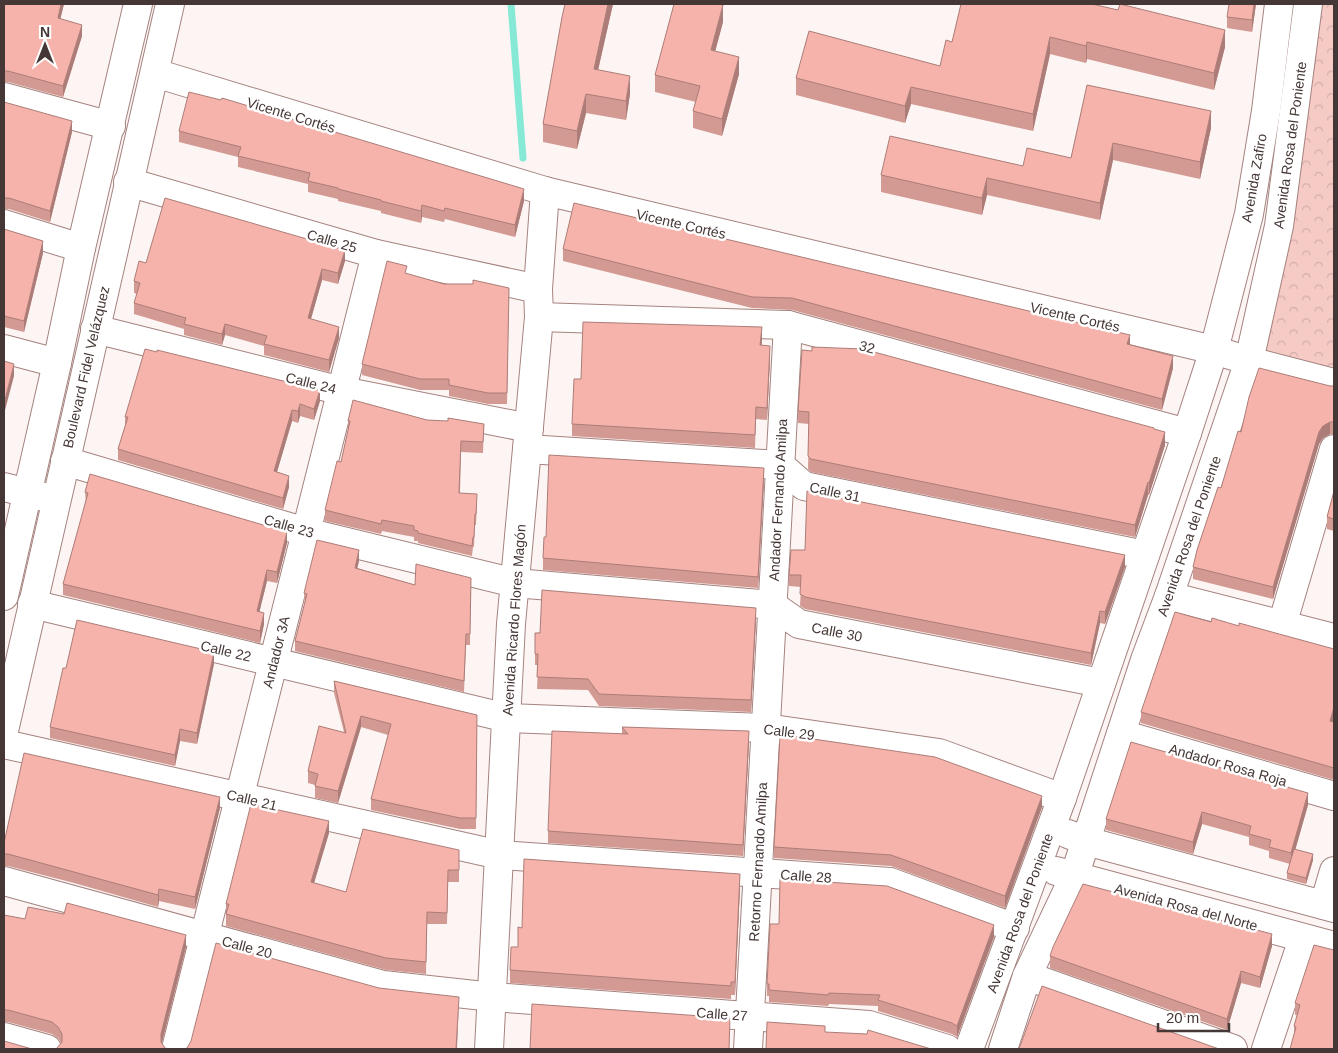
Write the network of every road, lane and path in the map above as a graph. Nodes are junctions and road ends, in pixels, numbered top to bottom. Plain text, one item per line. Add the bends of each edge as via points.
1 (138, 4) edge
2 (170, 4) edge
3 (1279, 4) edge
4 (1308, 4) edge
5 (155, 73) junction
6 (4, 97) edge
7 (111, 126) junction
8 (128, 182) junction
9 (545, 191) junction
10 (4, 224) edge
11 (81, 248) junction
12 (376, 254) junction
13 (538, 289) junction
14 (539, 317) junction
15 (788, 325) junction
16 (95, 329) junction
17 (4, 349) edge
18 (1214, 350) junction
19 (1249, 361) junction
20 (57, 363) junction
21 (1334, 383) edge
22 (342, 391) junction
23 (1187, 433) junction
24 (528, 438) junction
25 (1334, 449) edge
26 (65, 461) junction
27 (780, 465) junction
28 (15, 490) edge
29 (56, 500) junction
30 (306, 532) junction
31 (1145, 555) junction
32 (515, 583) junction
33 (4, 596) edge
34 (1169, 596) junction
35 (32, 604) junction
36 (772, 605) junction
37 (1282, 625) junction
38 (1334, 638) edge
39 (273, 662) junction
40 (768, 675) joint
41 (1101, 683) junction
42 (507, 718) junction
43 (766, 728) junction
44 (4, 731) edge
45 (1121, 734) junction
46 (4, 744) edge
47 (1334, 796) edge
48 (239, 797) junction
49 (1062, 798) junction
50 (1051, 828) junction
51 (1086, 841) junction
52 (500, 855) junction
53 (1038, 866) junction
54 (1334, 871) edge
55 (758, 872) junction
56 (1074, 877) junction
57 (4, 881) edge
58 (1329, 906) edge
59 (1015, 928) junction
60 (205, 936) junction
61 (1303, 939) junction
62 (1334, 946) edge
63 (1027, 976) junction
64 (493, 997) junction
65 (750, 1016) junction
66 (4, 1038) edge
67 (47, 1049) edge
68 (176, 1049) edge
69 (489, 1049) edge
70 (748, 1049) edge
71 (947, 1049) edge
72 (969, 1049) edge
73 (1003, 1049) edge
74 (1233, 1049) edge
75 (1266, 1049) edge

1 - 7 street, Boulevard Fidel Velázquez
2 - 5 street, Boulevard Fidel Velázquez
3 - 18 street, Avenida Zafiro via 1249,214
4 - 19 street, Avenida Rosa del Poniente via 1279,226
5 - 8 street, Boulevard Fidel Velázquez
5 - 9 street, Vicente Cortés
6 - 7 street
7 - 11 street, Boulevard Fidel Velázquez
8 - 12 street, Calle 25
8 - 16 street, Boulevard Fidel Velázquez
9 - 13 street, Avenida Ricardo Flores Magón
9 - 18 street, Vicente Cortés
10 - 11 street
11 - 20 street, Boulevard Fidel Velázquez
12 - 13 street, Calle 25
12 - 22 street, Andador 3A
13 - 14 street, Avenida Ricardo Flores Magón
14 - 15 street, 32
14 - 24 street, Avenida Ricardo Flores Magón
15 - 23 street, 32
15 - 27 street, Andador Fernando Amilpa
16 - 22 street, Calle 24
16 - 26 street, Boulevard Fidel Velázquez
17 - 20 street
18 - 19 street, Vicente Cortés
18 - 23 street, Avenida Rosa del Poniente
19 - 21 street, Vicente Cortés
19 - 34 street, Avenida Rosa del Poniente
20 - 28 street, Boulevard Fidel Velázquez
22 - 24 street, Calle 24
22 - 30 street, Andador 3A
23 - 31 street, Avenida Rosa del Poniente
24 - 27 street
24 - 32 street, Avenida Ricardo Flores Magón
25 - 37 street
26 - 29 street, Boulevard Fidel Velázquez
26 - 30 street, Calle 23
27 - 31 street, Calle 31 via 804,486
27 - 36 street, Andador Fernando Amilpa
28 - 29 street
28 - 33 street, Boulevard Fidel Velázquez
29 - 35 street, Boulevard Fidel Velázquez
30 - 32 street, Calle 23
30 - 39 street, Andador 3A
31 - 41 street, Avenida Rosa del Poniente
32 - 36 street, Calle 30
32 - 42 street, Avenida Ricardo Flores Magón
34 - 37 street
34 - 45 street, Avenida Rosa del Poniente
35 - 39 street, Calle 22
35 - 44 street, Boulevard Fidel Velázquez
36 - 40 street, Andador Fernando Amilpa
36 - 41 street, Calle 30 via 800,624
37 - 38 street
39 - 42 street, Calle 22
39 - 48 street, Andador 3A
40 - 43 street, Retorno Fernando Amilpa
41 - 49 street, Avenida Rosa del Poniente
42 - 43 street, Calle 29
42 - 52 street, Avenida Ricardo Flores Magón
43 - 49 street, Calle 29 via 939,753
43 - 55 street, Retorno Fernando Amilpa
45 - 47 street, Andador Rosa Roja
45 - 51 street, Avenida Rosa del Poniente
46 - 48 street, Calle 21
48 - 52 street, Calle 21
48 - 60 street, Andador 3A
49 - 50 street, Avenida Rosa del Poniente
50 - 51 street
50 - 53 street, Avenida Rosa del Poniente
51 - 56 street, Avenida Rosa del Poniente
51 - 58 street
52 - 55 street, Calle 28
52 - 64 street, Avenida Ricardo Flores Magón
53 - 56 street, Avenida Rosa del Norte
53 - 59 street, Avenida Rosa del Poniente
54 - 58 street
55 - 59 street, Calle 28 via 890,882
55 - 65 street, Retorno Fernando Amilpa
56 - 61 street, Avenida Rosa del Norte
56 - 63 street, Avenida Rosa del Poniente
57 - 60 street, Calle 20
59 - 72 street, Avenida Rosa del Poniente
60 - 64 street, Calle 20 via 383,984
60 - 68 street, Andador 3A
61 - 62 street, Avenida Rosa del Norte
61 - 75 street
63 - 73 street, Avenida Rosa del Poniente
63 - 74 street
64 - 65 street, Calle 27
64 - 69 street, Avenida Ricardo Flores Magón
65 - 70 street, Retorno Fernando Amilpa
65 - 71 street, Calle 27 via 869,1025
66 - 67 street

